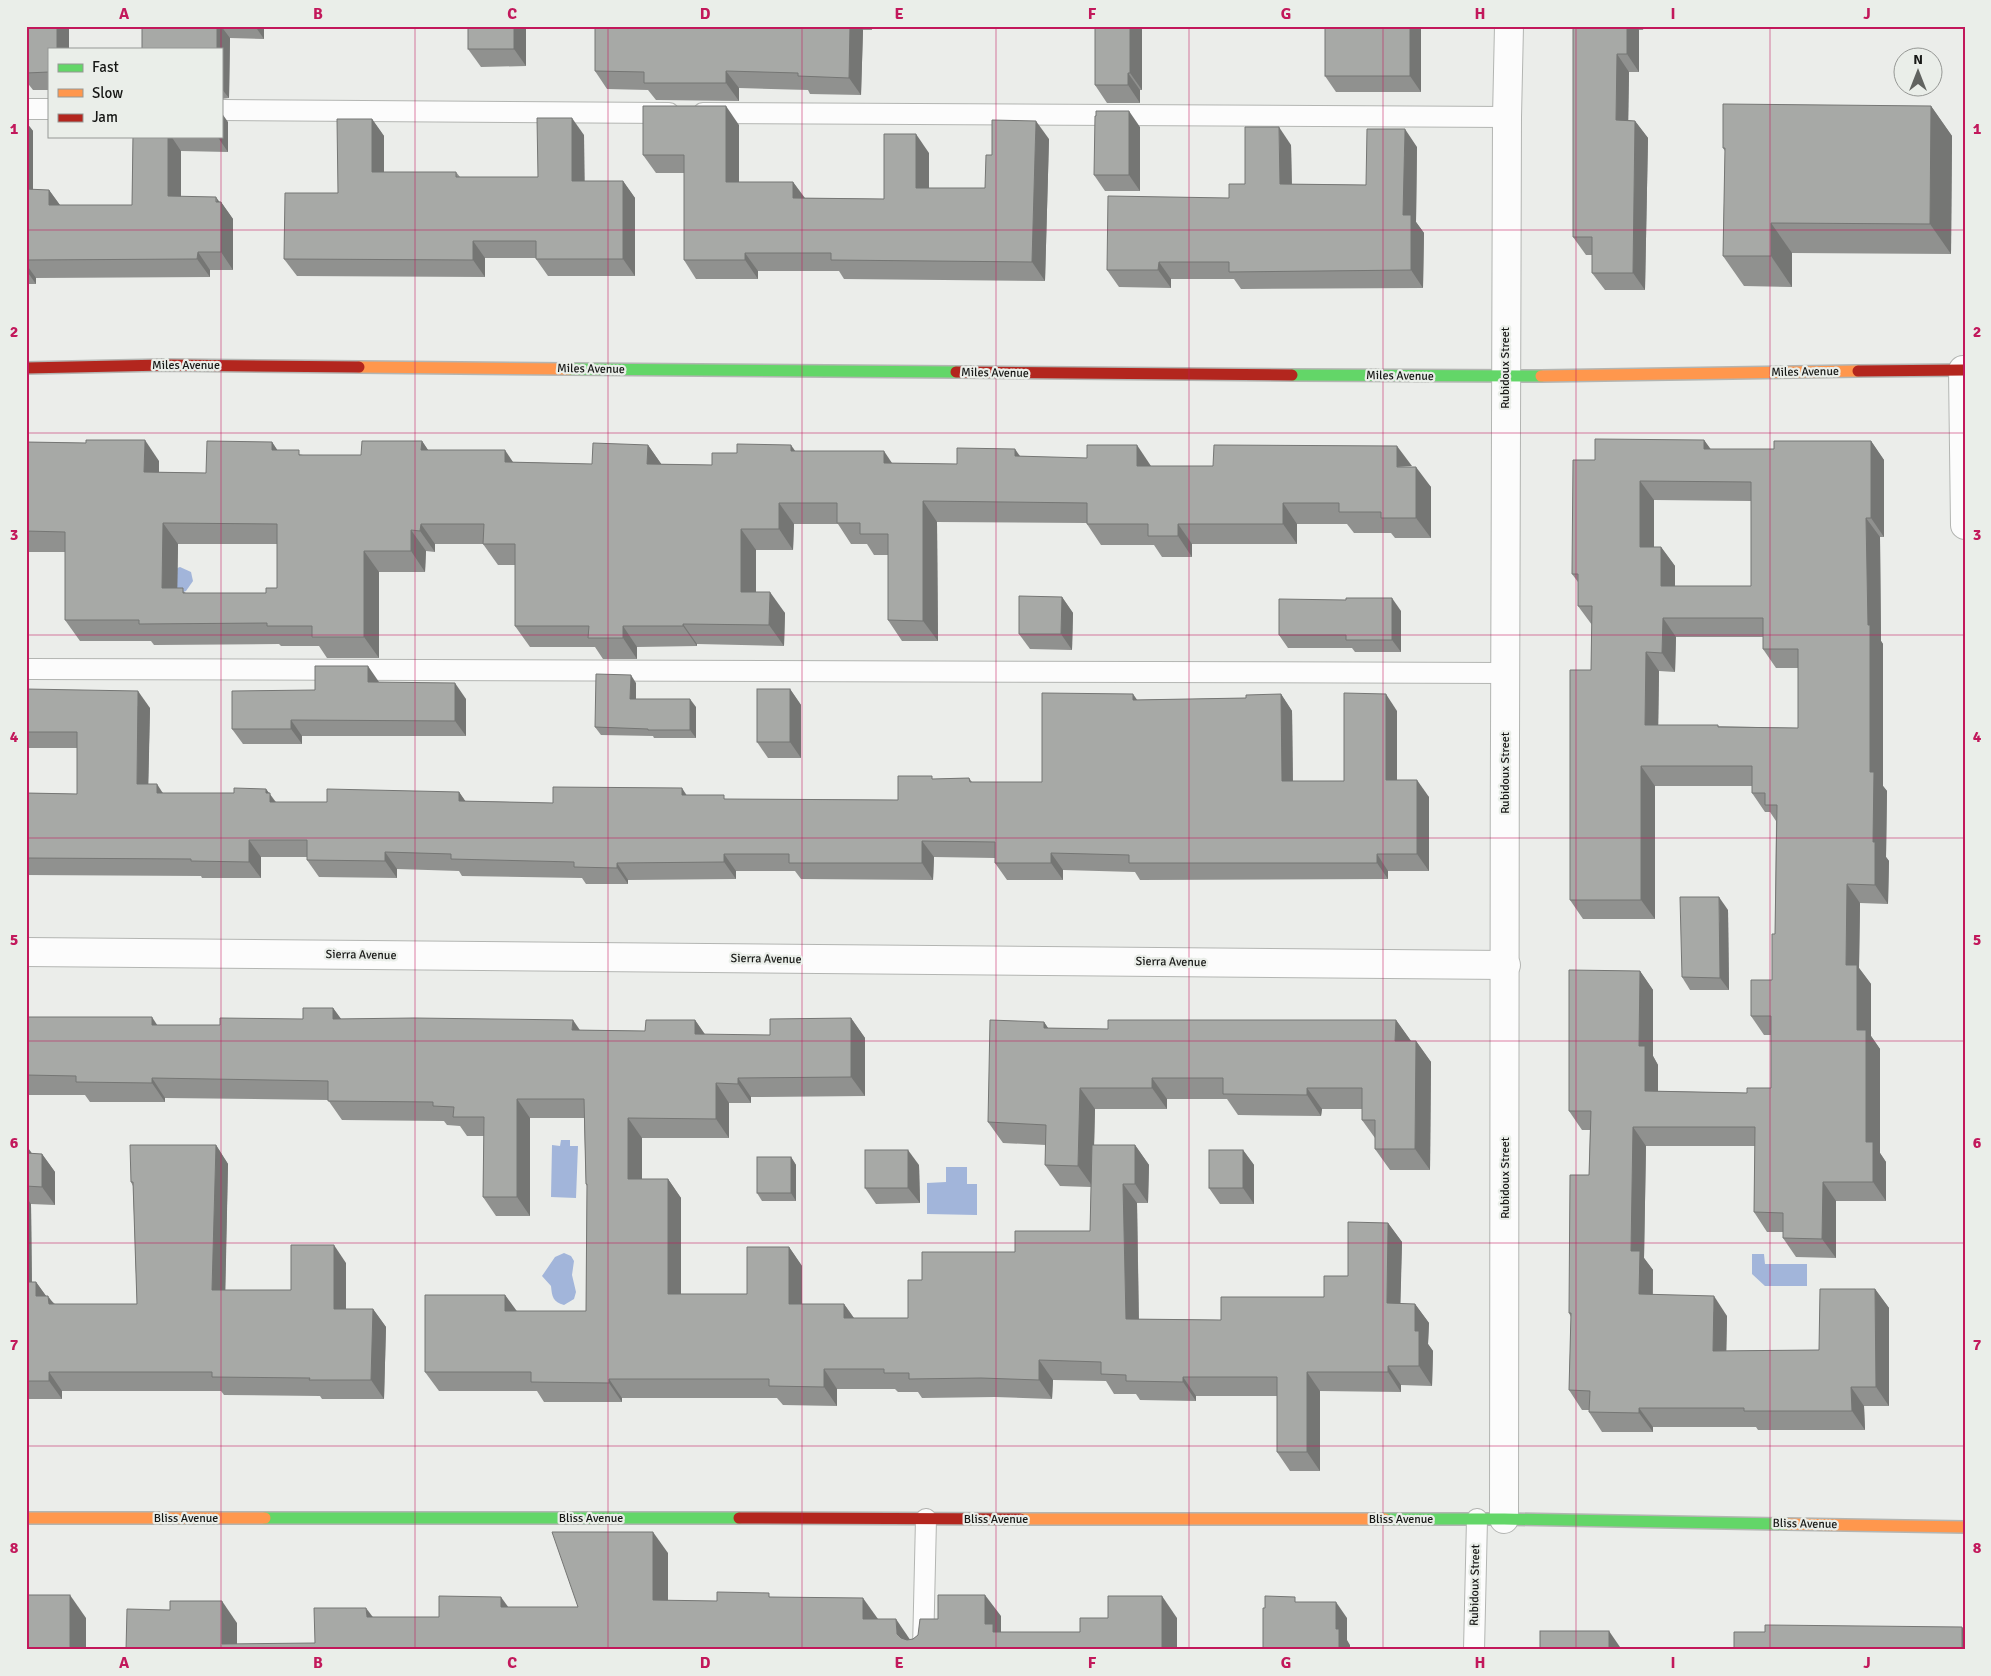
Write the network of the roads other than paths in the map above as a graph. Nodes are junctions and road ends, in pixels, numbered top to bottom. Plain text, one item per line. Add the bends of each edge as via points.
1 (1509, 26) edge
2 (26, 109) edge
3 (48, 110) edge
4 (222, 110) edge
5 (1507, 117) junction
6 (26, 368) edge
7 (1964, 370) edge
8 (1506, 377) junction
9 (1965, 525) edge
10 (26, 669) edge
11 (1504, 673) junction
12 (26, 952) edge
13 (1506, 965) junction
14 (26, 1518) edge
15 (926, 1519) junction
16 (1477, 1519) junction
17 (1504, 1519) junction
18 (1965, 1527) edge
19 (923, 1650) edge
20 (1474, 1650) edge

1 - 5 street, Rubidoux Street
2 - 3 lane
4 - 5 lane
5 - 8 street, Rubidoux Street
6 - 8 street, Miles Avenue via 165,365
7 - 8 street, Miles Avenue
7 - 9 street
8 - 11 street, Rubidoux Street
10 - 11 lane
11 - 13 street, Rubidoux Street
12 - 13 street, Sierra Avenue
13 - 17 street, Rubidoux Street
14 - 15 street, Bliss Avenue
15 - 16 street, Bliss Avenue
15 - 19 lane
16 - 17 street, Bliss Avenue
16 - 20 lane, Rubidoux Street
17 - 18 street, Bliss Avenue

